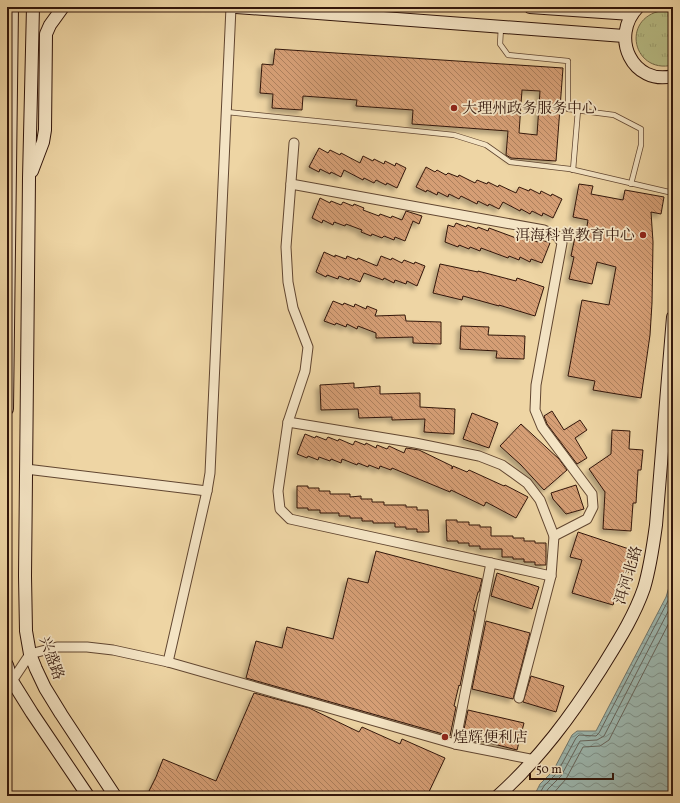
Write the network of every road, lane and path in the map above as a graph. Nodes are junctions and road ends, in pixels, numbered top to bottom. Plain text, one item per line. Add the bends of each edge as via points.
1 (12, 7) edge
2 (33, 7) edge
3 (63, 7) edge
4 (231, 7) edge
5 (236, 7) edge
6 (530, 7) edge
7 (635, 11) edge
8 (501, 27) junction
9 (624, 36) junction
10 (673, 76) edge
11 (578, 110) junction
12 (227, 112) junction
13 (294, 143) dead end
14 (573, 170) junction
15 (29, 178) junction
16 (291, 184) junction
17 (631, 184) junction
18 (673, 193) edge
19 (673, 317) edge
20 (7, 409) edge
21 (288, 422) junction
22 (26, 469) junction
23 (207, 491) junction
24 (554, 536) junction
25 (492, 563) junction
26 (551, 576) junction
27 (30, 654) junction
28 (168, 662) junction
29 (7, 665) edge
30 (10, 682) edge
31 (519, 698) dead end
32 (455, 744) junction
33 (535, 760) junction
34 (88, 796) edge
35 (115, 796) edge
36 (498, 796) edge

1 - 20 street
2 - 15 street, 兴盛路
3 - 15 street via 46,34 45,130
4 - 12 street
5 - 8 street
6 - 7 street
7 - 9 street via 626,25
8 - 9 street
8 - 11 lane via 500,44 508,55 568,61 568,109
9 - 10 street via 626,49 632,61 642,71 654,76
11 - 14 lane
11 - 17 lane via 614,115 641,129
12 - 14 lane via 454,135 486,145 510,162
12 - 23 street via 210,473
13 - 16 street
14 - 17 lane
15 - 22 street, 兴盛路
16 - 21 street via 286,247 288,282 293,308 308,347 305,371
16 - 24 street via 544,230 557,236 562,243 536,384 535,410 542,428 592,494 593,507 587,519
17 - 18 lane
19 - 33 street, 洱河北路 via 656,525 652,558 644,589 617,643 583,697
21 - 24 street via 454,450 502,465 528,483 540,500
21 - 25 street via 278,491 280,509 290,519
22 - 23 street
22 - 27 street, 兴盛路 via 26,631
23 - 28 street
24 - 26 street
25 - 26 street
25 - 32 street
26 - 31 street
27 - 28 street via 57,647 87,647
27 - 30 street
27 - 35 street, 兴盛路 via 60,714
28 - 32 street
29 - 30 street
30 - 34 street
32 - 33 street
33 - 36 street, 洱河北路

